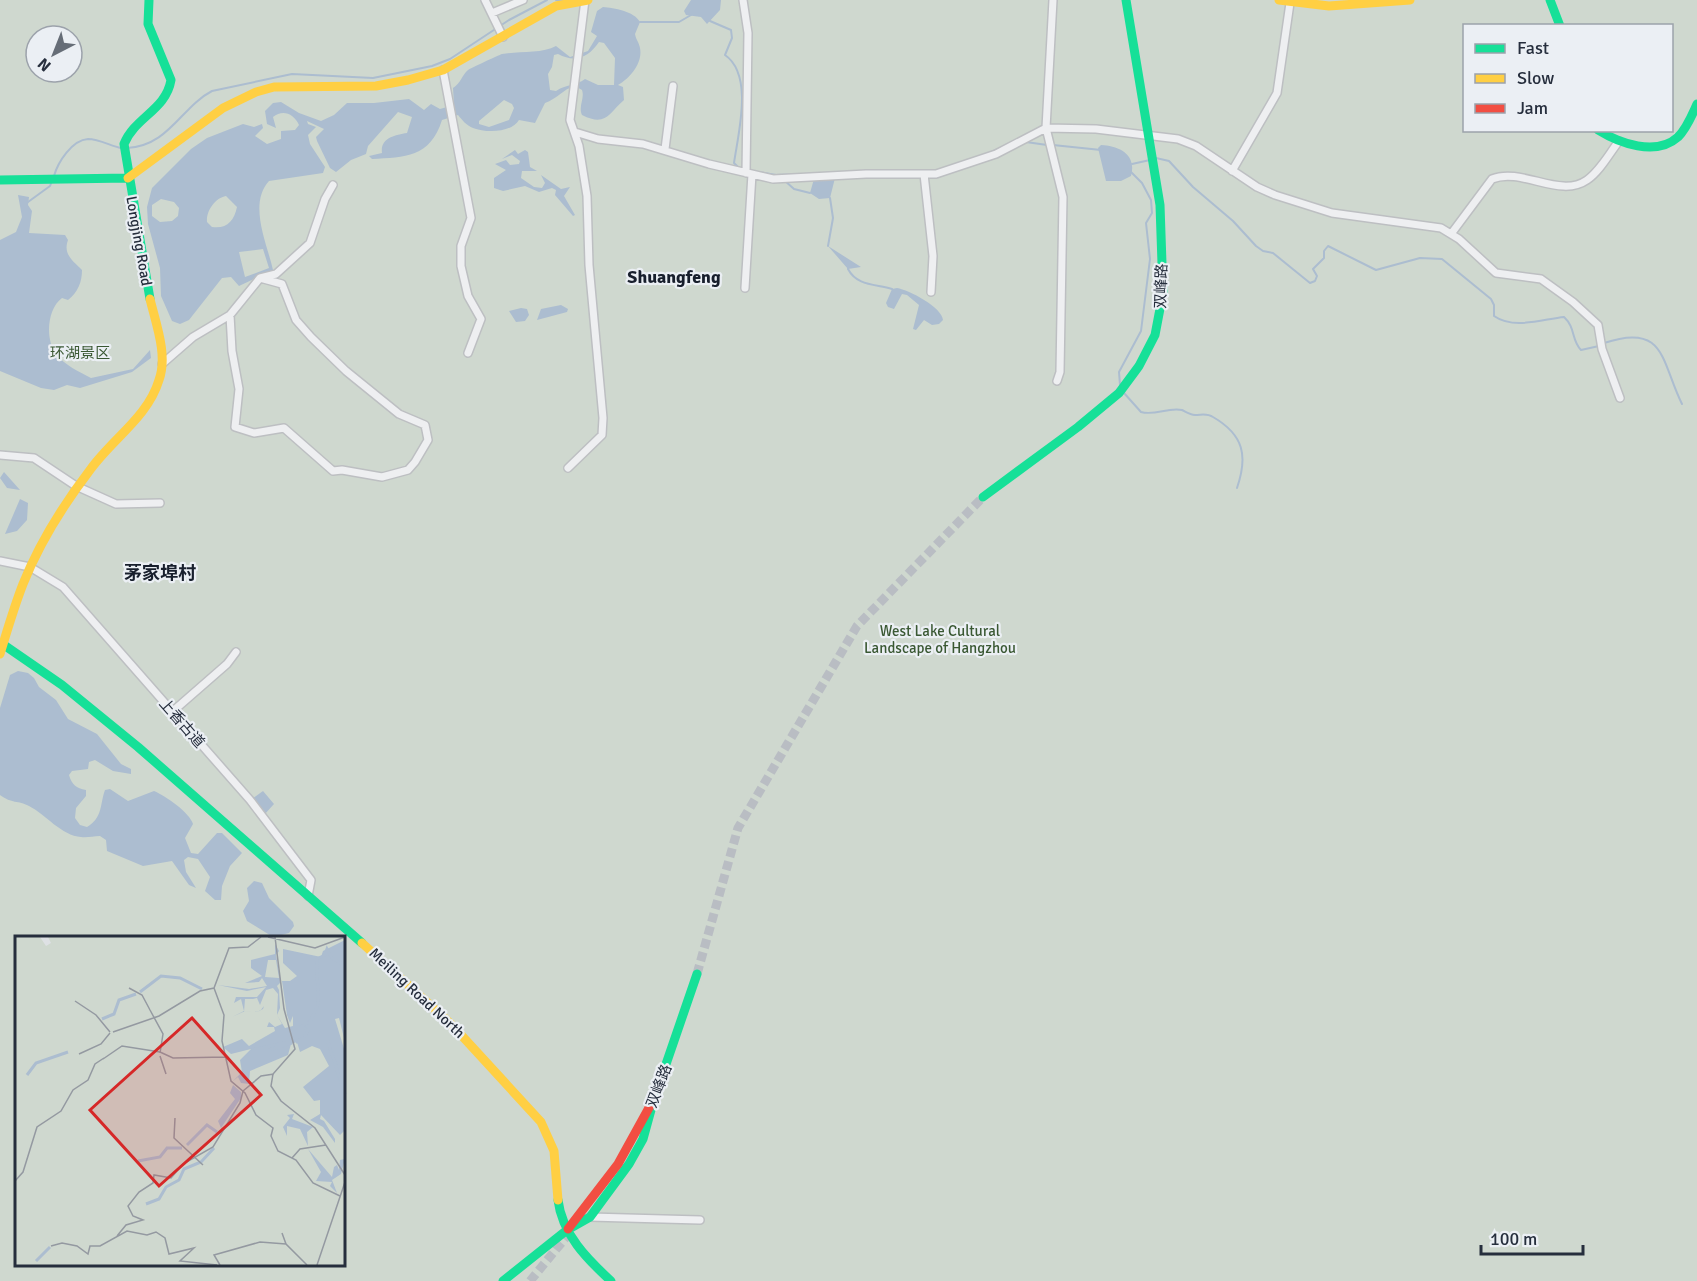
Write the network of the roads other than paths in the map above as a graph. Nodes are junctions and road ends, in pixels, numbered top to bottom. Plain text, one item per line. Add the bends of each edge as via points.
1 (149, 0) edge
2 (485, 0) edge
3 (523, 0) edge
4 (587, 0) edge
5 (743, 0) edge
6 (1053, 0) edge
7 (1126, 0) edge
8 (1279, 0) edge
9 (1410, 0) edge
10 (1550, 0) edge
11 (1290, 3) junction
12 (492, 13) junction
13 (1559, 24) edge
14 (500, 30) junction
15 (443, 70) junction
16 (673, 86) dead end
17 (1697, 104) edge
18 (1046, 128) junction
19 (575, 132) junction
20 (1602, 132) edge
21 (1150, 135) junction
22 (1619, 141) junction
23 (665, 149) junction
24 (747, 171) junction
25 (1232, 171) junction
26 (924, 174) junction
27 (128, 178) junction
28 (0, 180) edge
29 (333, 185) dead end
30 (1451, 234) junction
31 (260, 278) junction
32 (745, 288) dead end
33 (932, 292) dead end
34 (230, 315) junction
35 (468, 353) dead end
36 (162, 364) junction
37 (1057, 381) dead end
38 (1620, 398) dead end
39 (0, 455) edge
40 (568, 468) dead end
41 (76, 486) junction
42 (983, 497) tunnel mouth
43 (160, 503) dead end
44 (0, 561) edge
45 (30, 567) junction
46 (2, 649) edge
47 (236, 652) dead end
48 (172, 712) junction
49 (308, 896) junction
50 (697, 974) tunnel mouth
51 (654, 1099) junction
52 (605, 1191) dead end
53 (590, 1217) junction
54 (700, 1220) dead end
55 (567, 1230) junction
56 (503, 1281) edge
57 (611, 1281) edge

1 - 27 street via 148,24 171,80 170,89 159,109 129,133 125,148
2 - 12 street
3 - 12 street
4 - 14 street, Longjing Road via 556,6
4 - 19 street via 571,102 570,120
5 - 24 street via 748,33
6 - 18 street
7 - 21 street, 双峰路
8 - 11 street
9 - 11 street via 1329,6
10 - 13 street
11 - 25 street via 1277,93
12 - 14 street
14 - 15 street, Longjing Road
15 - 27 street, Longjing Road via 376,86 274,87 256,92 223,108
15 - 35 street via 471,218 461,246 461,266 468,296 481,319
16 - 23 street
17 - 22 street via 1674,140 1654,146
18 - 21 street
18 - 26 street via 961,168
18 - 37 street via 1063,197 1064,266
19 - 23 street
19 - 40 street via 587,196 603,418 602,435
20 - 22 street
21 - 25 street via 1196,146
21 - 42 street, 双峰路 via 1160,205 1162,301 1155,335 1122,388 1078,427
22 - 30 street via 1593,175 1579,185 1558,185 1520,176 1492,179
23 - 24 street
24 - 26 street via 783,178
24 - 32 street
25 - 30 street via 1257,188 1332,213 1441,228
26 - 33 street via 933,256
27 - 28 street
27 - 36 street, Longjing Road
29 - 31 street via 310,243 276,274
30 - 38 street via 1496,273 1533,276 1551,285 1596,322
31 - 34 street
31 - 34 street via 282,284 296,320 346,370 399,414 425,425 428,440 416,462 391,477 333,471 284,428 254,433 235,428 238,390
34 - 36 street via 193,337
36 - 41 street, Longjing Road via 156,393 149,405 103,451
39 - 41 street via 34,458
41 - 43 street via 123,506
41 - 45 street, Longjing Road
44 - 45 street, 上香古道
45 - 46 street, Longjing Road
45 - 48 street, 上香古道 via 63,587
46 - 49 street, Meiling Road North via 41,666
47 - 48 street
48 - 49 street, 上香古道 via 250,800 311,880
49 - 55 street, Meiling Road North via 425,997 502,1074 544,1125 556,1154 558,1206
50 - 51 street, 双峰路
51 - 52 street, 双峰路 via 642,1131
51 - 53 street via 643,1139 630,1164
51 - 55 street via 618,1164
53 - 54 street
53 - 55 street
55 - 56 street
55 - 57 street, Meiling Road North via 593,1265

